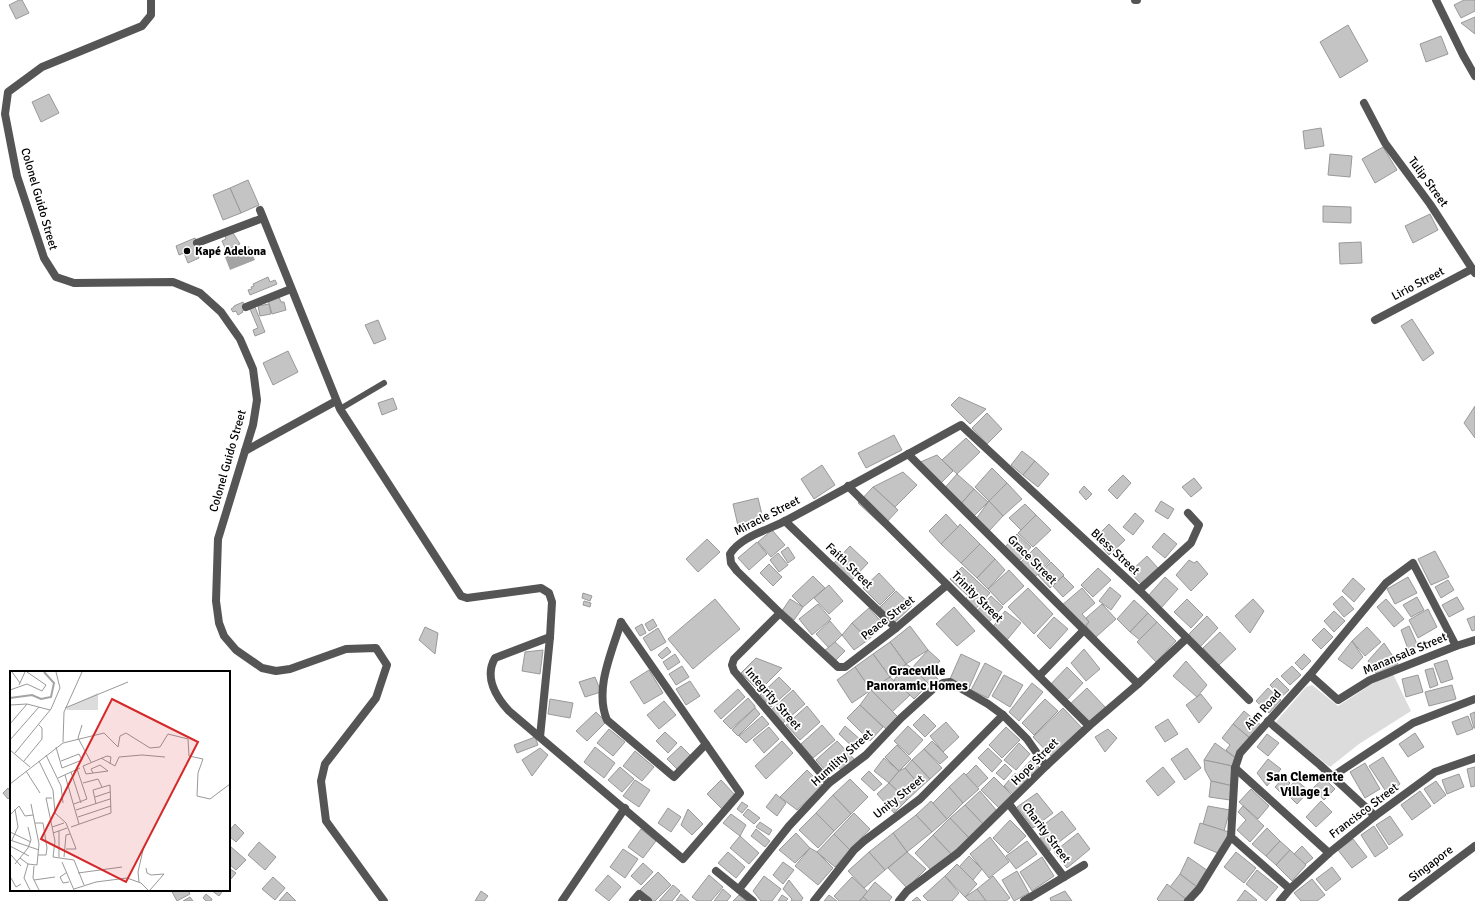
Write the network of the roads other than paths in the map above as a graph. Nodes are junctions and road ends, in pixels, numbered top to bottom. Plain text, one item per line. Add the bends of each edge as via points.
1 (151, 0) edge
2 (1436, 0) edge
3 (1475, 76) edge
4 (1364, 103) dead end
5 (197, 243) dead end
6 (1473, 271) edge
7 (291, 289) junction
8 (246, 307) dead end
9 (1375, 320) dead end
10 (384, 383) dead end
11 (338, 405) junction
12 (961, 425) joint
13 (245, 451) junction
14 (908, 454) junction
15 (848, 486) junction
16 (1188, 513) dead end
17 (785, 521) junction
18 (947, 584) junction
19 (1139, 590) junction
20 (780, 613) junction
21 (896, 628) junction
22 (1084, 630) junction
23 (550, 637) junction
24 (1187, 638) junction
25 (1475, 640) edge
26 (1456, 646) junction
27 (841, 667) joint
28 (1310, 675) junction
29 (1039, 676) junction
30 (1138, 684) junction
31 (1475, 699) edge
32 (1249, 700) dead end
33 (1004, 715) junction
34 (1268, 721) junction
35 (1089, 726) junction
36 (540, 737) junction
37 (706, 744) junction
38 (1475, 758) edge
39 (1046, 766) junction
40 (1235, 768) junction
41 (1333, 776) junction
42 (829, 783) junction
43 (1009, 804) junction
44 (625, 808) junction
45 (1375, 816) junction
46 (1231, 837) junction
47 (1475, 846) edge
48 (1328, 853) junction
49 (1084, 865) dead end
50 (716, 871) dead end
51 (1064, 877) junction
52 (739, 889) junction
53 (1290, 889) junction
54 (384, 901) edge
55 (562, 901) edge
56 (633, 901) edge
57 (648, 901) edge
58 (753, 901) edge
59 (814, 901) edge
60 (899, 901) edge
61 (1024, 901) edge
62 (1188, 901) edge
63 (1280, 901) edge
64 (1402, 901) edge

1 - 13 street, Colonel Guido Street via 150,15 142,26 42,67 8,92 5,114 16,168 44,258 56,277 74,283 173,282 200,293 221,312 240,339 253,369 257,400 253,426
2 - 3 street
4 - 6 street, Tulip Street via 1385,143 1430,204
5 - 7 street via 261,214
6 - 9 street, Lirio Street
7 - 8 street
7 - 11 street
10 - 11 lane
11 - 13 street
11 - 23 street via 461,596 467,598 541,588 549,593 552,602
12 - 14 street, Miracle Street
12 - 19 street, Bless Street
13 - 54 street, Colonel Guido Street via 218,539 216,601 219,622 224,636 236,650 262,668 290,670 346,649 376,648 387,665 376,698 325,764 321,781 326,821
14 - 15 street, Miracle Street
14 - 22 street, Grace Street
15 - 17 street, Miracle Street
15 - 18 street, Trinity Street
16 - 19 street via 1200,526 1191,543
17 - 20 street, Miracle Street via 734,546 730,554 731,562 737,571
17 - 21 street, Faith Street
18 - 21 street, Peace Street
18 - 29 street, Trinity Street
19 - 24 street, Bless Street
20 - 27 street, Miracle Street
20 - 42 street, Integrity Street via 734,659 732,665 734,671
21 - 27 street, Peace Street via 845,667
22 - 29 street
22 - 30 street, Grace Street
23 - 36 street
23 - 36 street via 495,658 490,666 494,689 500,701
24 - 30 street, Hope Street
24 - 32 street, Bless Street
25 - 26 street, Manansala Street
26 - 28 street, Manansala Street via 1370,680 1338,700
26 - 28 street, Aim Road via 1413,563 1386,583
28 - 34 street, Aim Road
29 - 35 street, Trinity Street
30 - 35 street, Hope Street
31 - 41 street via 1413,723
33 - 39 street, Humility Street via 1027,739
33 - 42 street, Humility Street via 950,682 943,682 901,718 866,755
33 - 59 street, Unity Street via 920,799 854,850
34 - 40 street, Aim Road via 1240,753
34 - 41 street
35 - 39 street, Hope Street
36 - 44 street
37 - 37 street via 674,777 607,720 602,692 621,622
37 - 44 street via 740,793 683,859
38 - 45 street, Francisco Street via 1435,772
39 - 43 street, Hope Street
40 - 46 street, Aim Road
40 - 48 street
41 - 45 street
42 - 52 street, Humility Street
43 - 51 street, Charity Street
43 - 60 street, Hope Street via 958,853 907,891
44 - 55 street
45 - 48 street, Francisco Street
46 - 53 street
46 - 62 street, Aim Road via 1199,889
47 - 64 street, Singapore
48 - 53 street, Francisco Street
49 - 51 street
50 - 52 street
51 - 61 street
52 - 58 street
53 - 63 street, Francisco Street
56 - 57 street via 640,894

